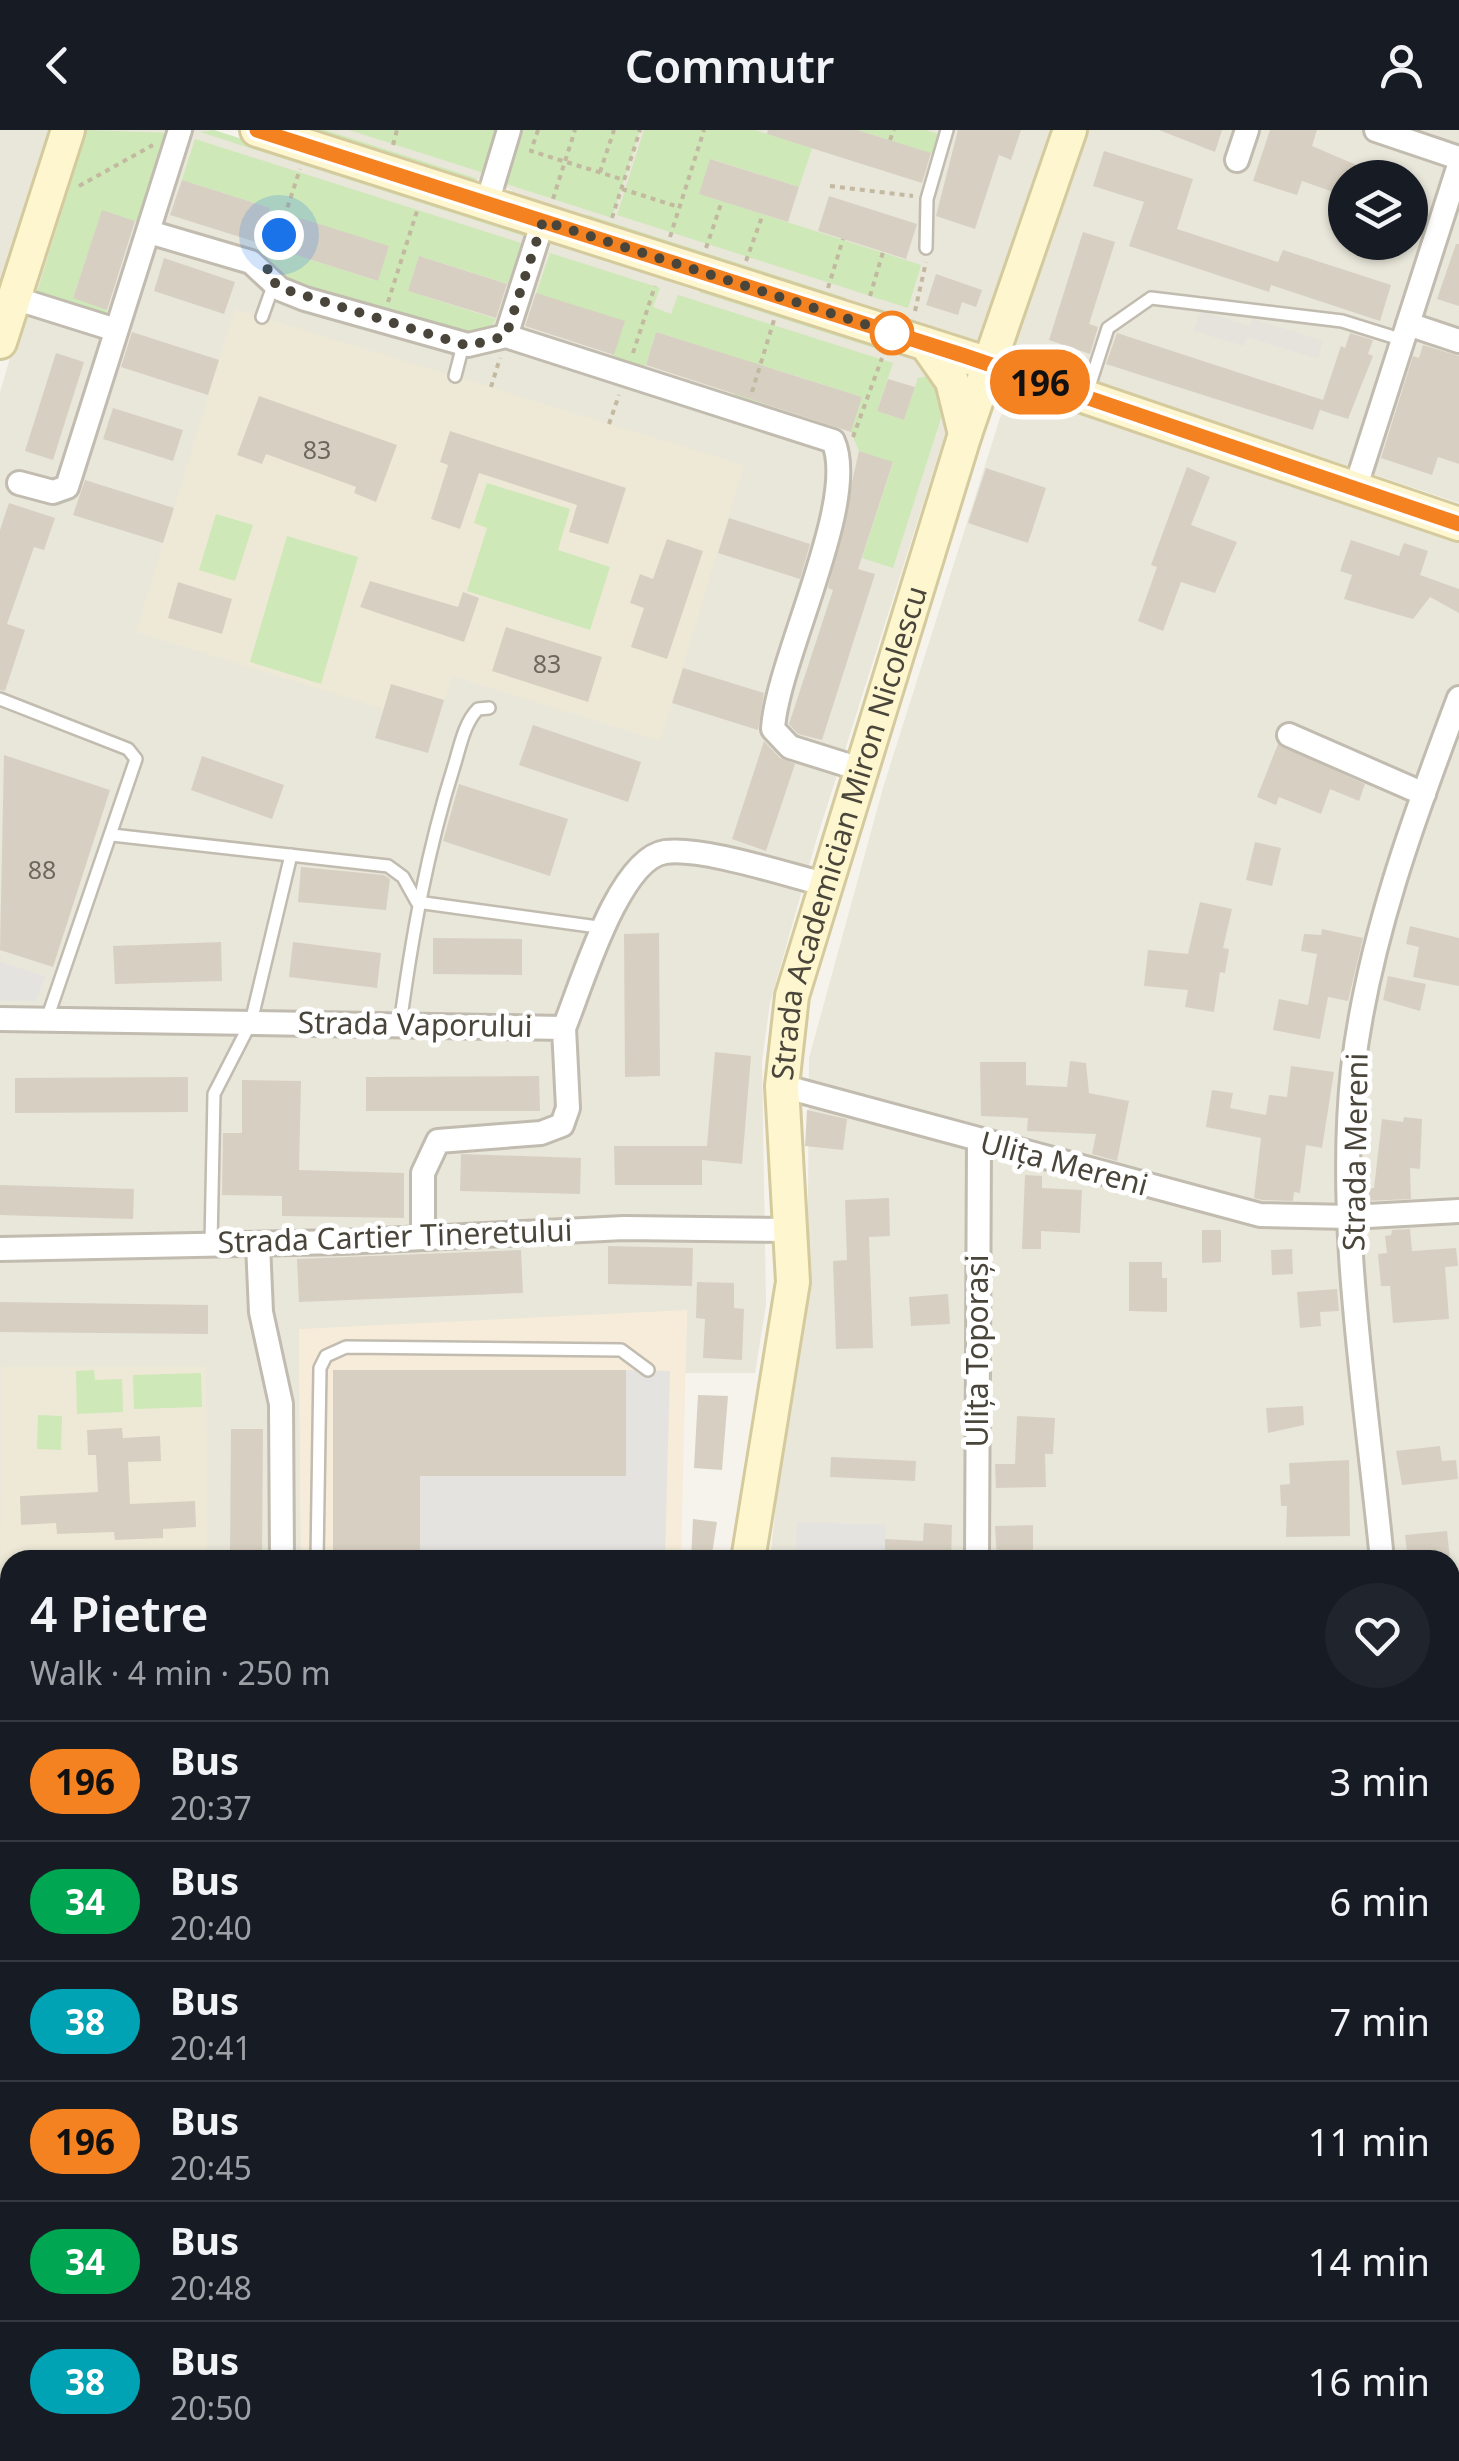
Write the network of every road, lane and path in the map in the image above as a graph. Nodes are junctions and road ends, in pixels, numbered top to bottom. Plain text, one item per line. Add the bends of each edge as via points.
1 (68, 130) edge
2 (257, 130) edge
3 (397, 130) edge
4 (509, 130) edge
5 (538, 130) edge
6 (574, 130) edge
7 (614, 130) edge
8 (640, 130) edge
9 (704, 130) edge
10 (894, 130) edge
11 (948, 130) edge
12 (1070, 130) edge
13 (1248, 130) edge
14 (1376, 130) edge
15 (169, 136) edge
16 (890, 140) dead end
17 (392, 148) dead end
18 (1237, 160) dead end
19 (564, 161) junction
20 (1459, 162) edge
21 (300, 168) dead end
22 (600, 172) junction
23 (624, 180) junction
24 (830, 186) dead end
25 (622, 188) junction
26 (68, 192) dead end
27 (927, 199) junction
28 (722, 201) dead end
29 (487, 203) junction
30 (418, 206) dead end
31 (680, 207) junction
32 (548, 210) junction
33 (763, 214) dead end
34 (612, 218) dead end
35 (149, 232) junction
36 (670, 237) dead end
37 (843, 239) dead end
38 (706, 248) dead end
39 (926, 248) joint
40 (884, 252) dead end
41 (746, 261) dead end
42 (270, 278) junction
43 (656, 282) dead end
44 (828, 288) dead end
45 (14, 298) junction
46 (868, 300) dead end
47 (262, 317) dead end
48 (774, 320) dead end
49 (381, 321) junction
50 (116, 330) junction
51 (920, 330) junction
52 (1406, 332) junction
53 (506, 336) junction
54 (1459, 341) edge
55 (0, 342) edge
56 (463, 344) junction
57 (883, 355) dead end
58 (989, 364) junction
59 (626, 374) junction
60 (455, 376) dead end
61 (1086, 397) junction
62 (746, 411) junction
63 (609, 424) dead end
64 (965, 434) junction
65 (836, 447) junction
66 (18, 483) dead end
67 (1354, 489) junction
68 (1459, 524) edge
69 (1459, 698) edge
70 (0, 699) edge
71 (489, 708) dead end
72 (1289, 735) dead end
73 (860, 769) junction
74 (1424, 794) junction
75 (112, 835) junction
76 (291, 855) junction
77 (824, 884) junction
78 (417, 902) junction
79 (604, 928) junction
80 (0, 1019) edge
81 (47, 1019) junction
82 (250, 1022) junction
83 (400, 1025) junction
84 (564, 1028) junction
85 (782, 1086) junction
86 (979, 1141) junction
87 (1459, 1210) edge
88 (1350, 1217) junction
89 (791, 1230) junction
90 (423, 1238) junction
91 (211, 1244) junction
92 (258, 1244) junction
93 (0, 1249) edge
94 (648, 1370) dead end
95 (282, 1550) edge
96 (318, 1550) edge
97 (750, 1550) edge
98 (977, 1550) edge
99 (1381, 1550) edge

1 - 45 street
2 - 29 street
3 - 17 path
4 - 29 street
5 - 19 path via 531,151
6 - 19 path
7 - 22 path
8 - 23 path
9 - 31 path
10 - 16 path
11 - 27 lane
12 - 58 street, Strada Academician Miron Nicolescu
13 - 18 street
14 - 20 street
15 - 26 path
15 - 35 street
19 - 22 path
19 - 32 path
20 - 52 street
21 - 42 path
22 - 23 path
23 - 25 path
24 - 27 path
25 - 31 path
25 - 34 path
27 - 39 lane
28 - 38 path
29 - 32 street
30 - 49 path
31 - 36 path
32 - 51 street
32 - 53 street
33 - 41 path
35 - 42 street via 243,259
35 - 50 street
37 - 44 path
39 - 51 path
40 - 46 path
42 - 47 lane
42 - 49 street via 296,296
43 - 59 path
45 - 50 street
45 - 55 street
48 - 62 path
49 - 56 street
50 - 66 street via 67,487 52,492
51 - 58 street
51 - 64 street via 957,392
52 - 54 street
52 - 61 lane via 1150,298 1108,328
52 - 67 street
53 - 56 street
53 - 59 street
56 - 60 lane
57 - 65 path via 859,429
58 - 61 street
58 - 64 street, Strada Academician Miron Nicolescu
59 - 62 street
59 - 63 path
61 - 67 street
62 - 65 street via 826,437
64 - 73 street, Strada Academician Miron Nicolescu
65 - 73 street via 826,546 773,729 790,747
67 - 68 street
69 - 74 street, Strada Mereni
70 - 75 lane via 128,749 136,760 133,778
71 - 78 lane via 478,709 468,722
72 - 74 street
73 - 77 street, Strada Academician Miron Nicolescu
74 - 88 street, Strada Mereni via 1379,938 1359,1031 1350,1105
75 - 76 lane
75 - 81 lane
76 - 78 lane via 388,866
76 - 82 lane
77 - 79 street via 664,852 632,873
77 - 85 street, Strada Academician Miron Nicolescu via 792,996
78 - 79 lane
78 - 83 lane
79 - 84 street
80 - 81 street, Strada Vaporului
81 - 82 street, Strada Vaporului
82 - 83 street, Strada Vaporului
82 - 91 lane via 214,1094
83 - 84 street, Strada Vaporului
84 - 90 street, Strada Vaporului via 568,1108 562,1125 541,1133 438,1141 423,1173
85 - 86 street, Ulița Mereni
85 - 89 street, Strada Academician Miron Nicolescu
86 - 88 street, Ulița Mereni via 1260,1215
86 - 98 street, Ulița Toporași
87 - 88 street, Ulița Mereni
88 - 99 street, Strada Mereni
89 - 90 street, Strada Cartier Tineretului via 624,1228
89 - 97 street, Strada Academician Miron Nicolescu via 790,1310
90 - 92 street, Strada Cartier Tineretului
91 - 92 street, Strada Cartier Tineretului
91 - 93 street, Strada Cartier Tineretului
92 - 95 street via 261,1312 281,1404
94 - 96 lane via 621,1350 346,1347 326,1356 320,1368

